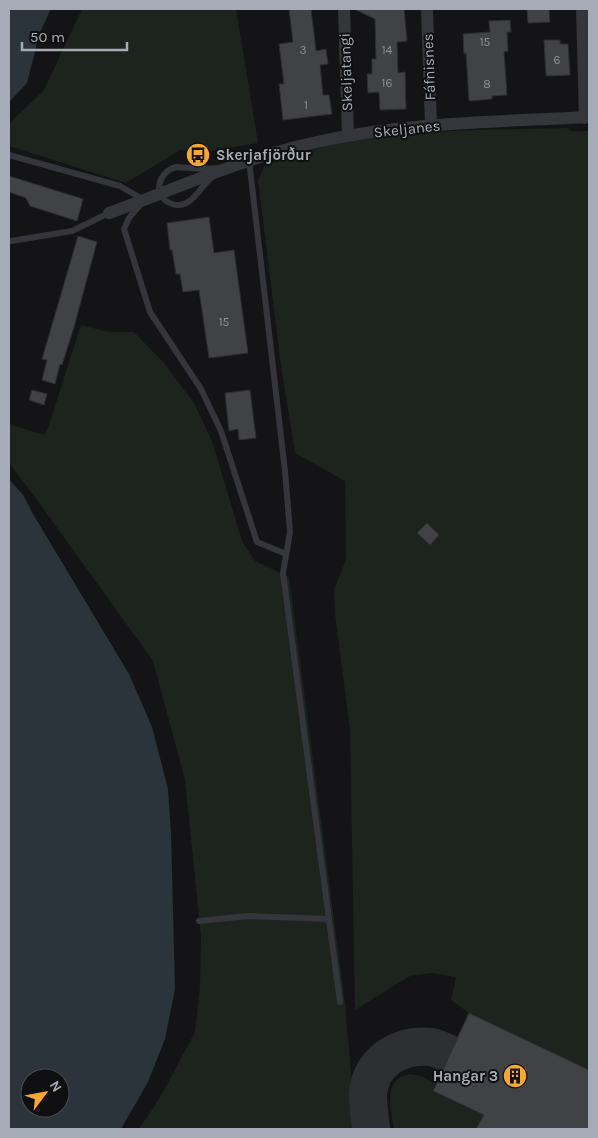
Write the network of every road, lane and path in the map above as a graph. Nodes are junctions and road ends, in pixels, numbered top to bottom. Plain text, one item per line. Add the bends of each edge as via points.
1 (344, 9) edge
2 (427, 9) edge
3 (582, 9) edge
4 (587, 118) edge
5 (431, 126) junction
6 (348, 135) junction
7 (9, 155) edge
8 (249, 160) junction
9 (229, 167) junction
10 (161, 194) junction
11 (144, 200) junction
12 (109, 213) joint
13 (11, 242) dead end
14 (286, 554) junction
15 (328, 919) junction
16 (199, 921) dead end
17 (340, 1002) dead end

1 - 6 street, Skeljatangi
2 - 5 street, Fáfnisnes
3 - 4 street
4 - 5 street, Skeljanes
5 - 6 street, Skeljanes
6 - 8 street, Skeljanes
7 - 11 lane via 120,186
8 - 9 street, Skeljanes
8 - 14 lane via 285,471 290,532
9 - 10 street, Skeljanes
9 - 10 lane, Skeljanes via 187,203 169,203
9 - 10 lane, Skeljanes via 170,168 160,182
10 - 11 street, Skeljanes
11 - 12 street, Skeljanes
11 - 14 lane via 124,229 150,312 201,389 221,431 257,542
12 - 13 lane via 72,231
14 - 15 lane via 283,573
15 - 16 lane via 248,916
15 - 17 lane

